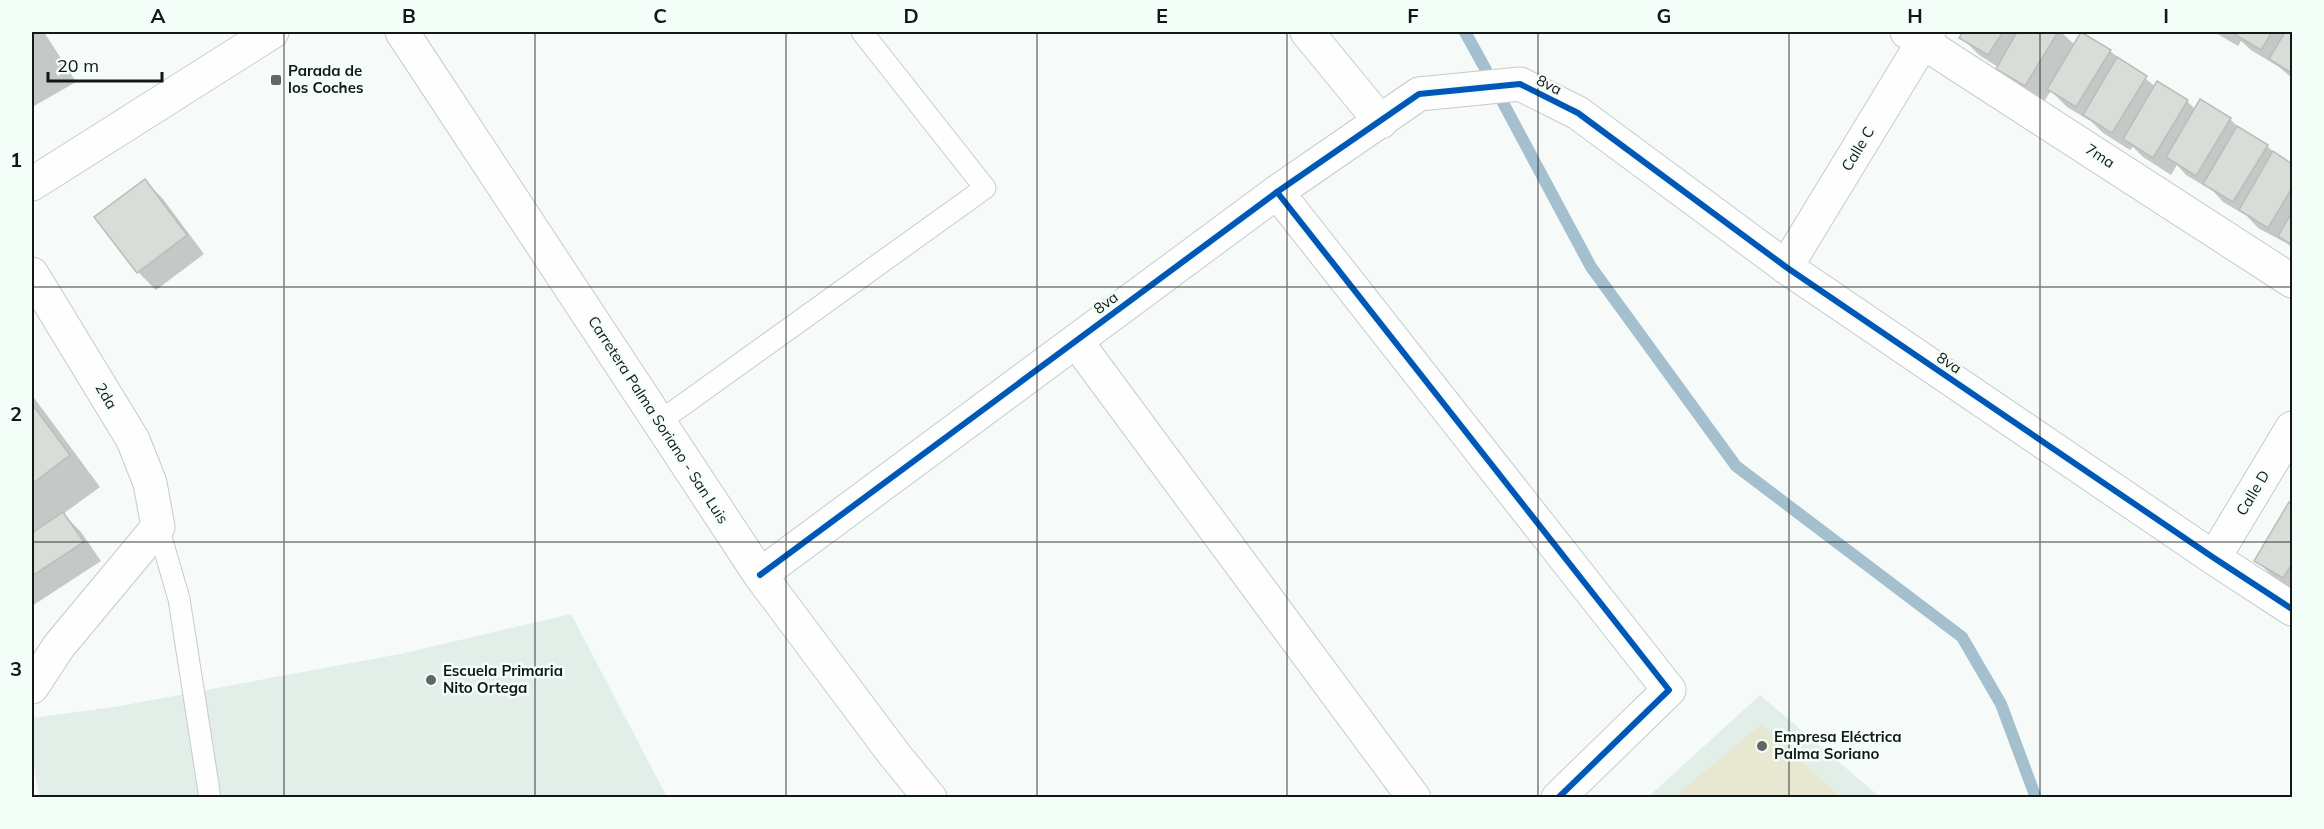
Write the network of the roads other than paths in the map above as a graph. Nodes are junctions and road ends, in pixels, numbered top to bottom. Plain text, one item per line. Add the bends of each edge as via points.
1 (272, 32) edge
2 (402, 32) edge
3 (862, 32) edge
4 (1307, 32) edge
5 (1920, 35) edge
6 (1381, 122) junction
7 (32, 184) edge
8 (1277, 192) junction
9 (1786, 267) junction
10 (32, 274) edge
11 (2292, 281) edge
12 (1076, 341) junction
13 (659, 422) junction
14 (2292, 428) edge
15 (158, 527) junction
16 (2214, 558) junction
17 (760, 574) junction
18 (2292, 609) edge
19 (33, 681) edge
20 (210, 798) edge
21 (930, 798) edge
22 (1414, 798) edge
23 (1558, 798) edge

1 - 7 street
2 - 13 street, Carretera Palma Soriano - San Luis
3 - 13 lane via 985,188
4 - 6 street
5 - 9 street, Calle C
5 - 11 street, 7ma
6 - 8 street, 8va
6 - 9 street, 8va via 1419,94 1520,84 1578,113
8 - 12 street, 8va
8 - 23 street via 1669,690
9 - 16 street, 8va
10 - 15 street, 2da via 133,440 150,483
12 - 17 street, 8va
12 - 22 street
13 - 17 street, Carretera Palma Soriano - San Luis
14 - 16 street, Calle D
15 - 19 street
15 - 20 lane via 179,599
16 - 18 street, 8va
17 - 21 street, Carretera Palma Soriano - San Luis

